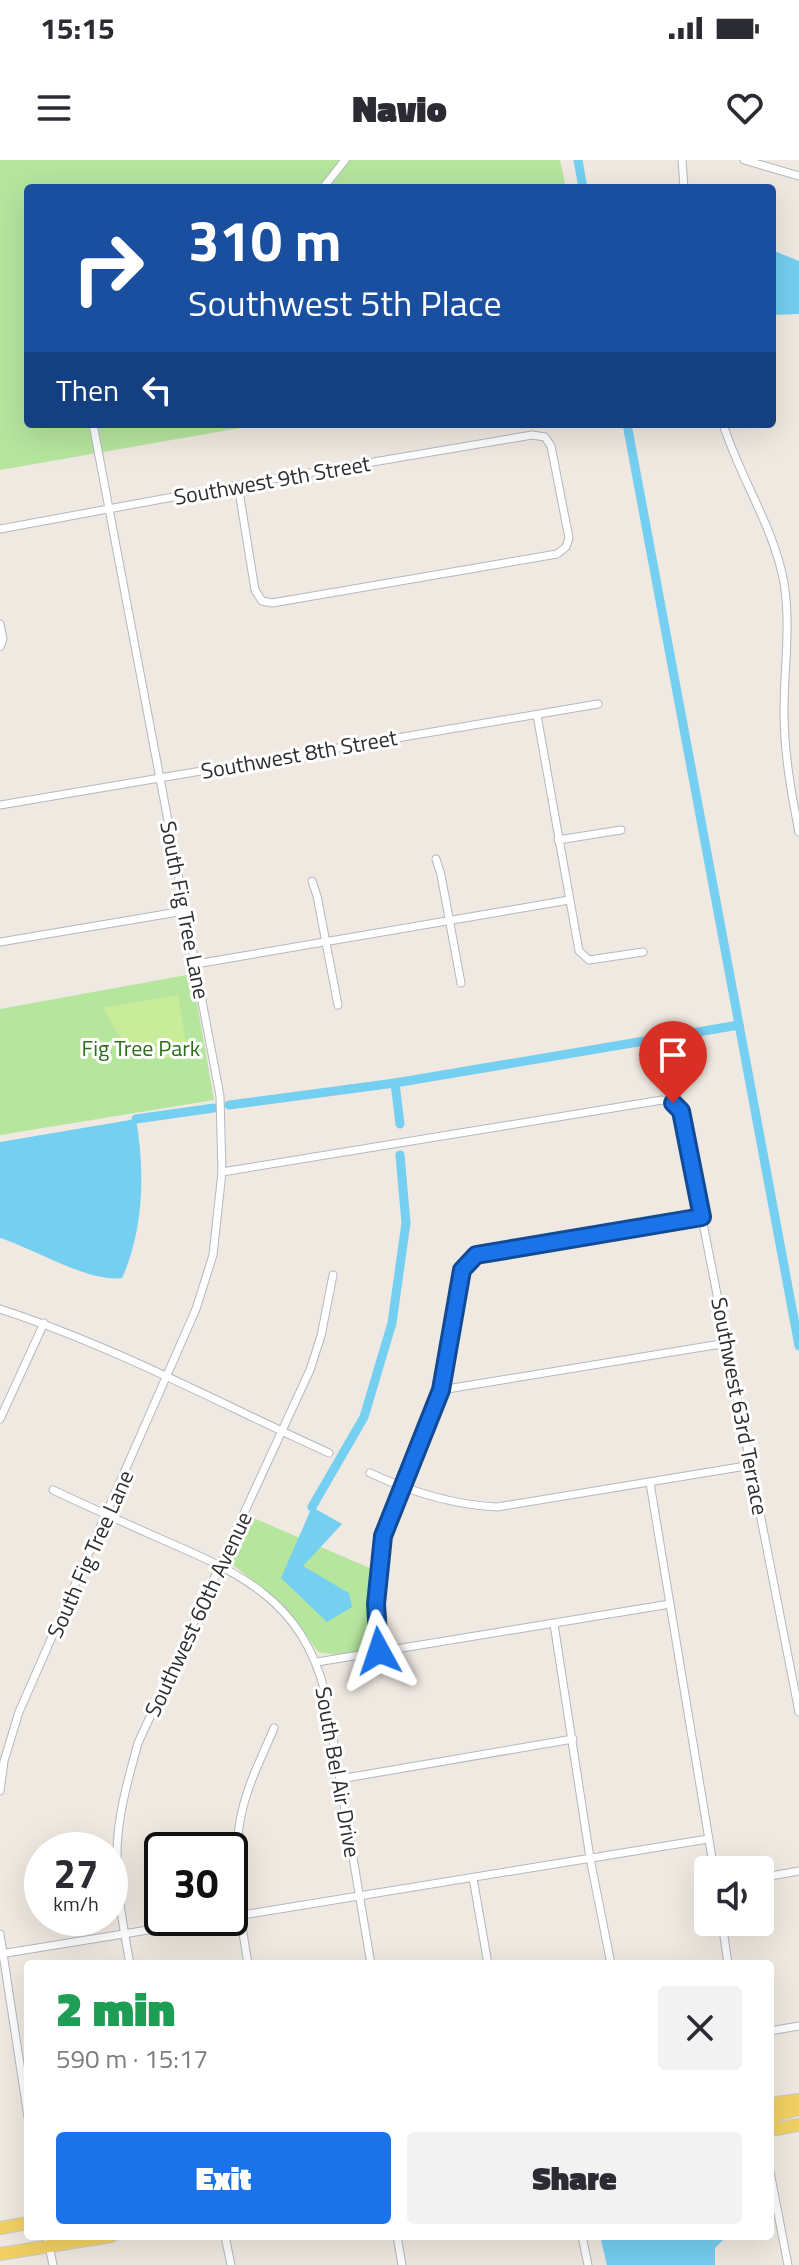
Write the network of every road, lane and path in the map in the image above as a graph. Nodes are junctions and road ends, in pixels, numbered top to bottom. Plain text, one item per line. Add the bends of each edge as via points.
1 (345, 160) edge
2 (682, 160) edge
3 (744, 160) edge
4 (799, 176) edge
5 (326, 184) edge
6 (684, 184) edge
7 (94, 428) edge
8 (724, 428) edge
9 (238, 485) junction
10 (109, 509) junction
11 (0, 529) edge
12 (0, 624) edge
13 (0, 647) edge
14 (598, 704) dead end
15 (537, 715) junction
16 (159, 779) junction
17 (0, 805) edge
18 (621, 830) dead end
19 (799, 832) edge
20 (558, 840) junction
21 (436, 859) dead end
22 (312, 881) dead end
23 (569, 900) junction
24 (184, 911) junction
25 (449, 920) junction
26 (0, 942) edge
27 (325, 943) junction
28 (643, 952) dead end
29 (196, 964) junction
30 (461, 983) dead end
31 (338, 1005) dead end
32 (222, 1172) junction
33 (702, 1217) junction
34 (333, 1275) dead end
35 (0, 1309) edge
36 (44, 1323) junction
37 (727, 1343) junction
38 (168, 1377) junction
39 (441, 1390) junction
40 (0, 1419) edge
41 (282, 1432) junction
42 (329, 1453) dead end
43 (752, 1465) junction
44 (370, 1473) dead end
45 (650, 1483) junction
46 (402, 1488) junction
47 (53, 1490) dead end
48 (108, 1515) junction
49 (220, 1565) junction
50 (670, 1604) junction
51 (554, 1624) junction
52 (379, 1651) junction
53 (317, 1662) junction
54 (799, 1712) edge
55 (274, 1728) dead end
56 (573, 1739) junction
57 (340, 1779) junction
58 (0, 1791) edge
59 (119, 1832) edge
60 (239, 1832) edge
61 (708, 1839) junction
62 (711, 1856) edge
63 (590, 1858) junction
64 (799, 1871) edge
65 (774, 1875) edge
66 (473, 1878) junction
67 (358, 1895) junction
68 (248, 1914) edge
69 (0, 1934) edge
70 (113, 1936) edge
71 (125, 1936) edge
72 (243, 1936) edge
73 (724, 1936) edge
74 (1, 1954) edge
75 (129, 1960) edge
76 (247, 1960) edge
77 (370, 1960) edge
78 (487, 1960) edge
79 (610, 1960) edge
80 (727, 1960) edge
81 (799, 2026) edge
82 (774, 2030) edge
83 (24, 2093) edge
84 (799, 2100) edge
85 (774, 2103) edge
86 (799, 2109) edge
87 (774, 2117) edge
88 (799, 2125) edge
89 (774, 2129) edge
90 (774, 2193) edge
91 (24, 2224) edge
92 (0, 2228) edge
93 (226, 2240) edge
94 (398, 2240) edge
95 (583, 2240) edge
96 (48, 2241) edge
97 (0, 2254) edge
98 (53, 2265) edge
99 (231, 2265) edge
100 (402, 2265) edge
101 (588, 2265) edge
102 (788, 2265) edge

1 - 5 street
2 - 6 street
3 - 4 street
7 - 10 street, South Fig Tree Lane
8 - 19 street via 774,543 784,583 784,746
9 - 9 street, Southwest 9th Street via 255,590 262,601 272,603 557,554 569,538 545,437
9 - 10 street, Southwest 9th Street
10 - 11 street, Southwest 9th Street
10 - 16 street, South Fig Tree Lane
12 - 13 street
14 - 15 street, Southwest 8th Street
15 - 16 street, Southwest 8th Street
15 - 20 street
16 - 17 street, Southwest 8th Street
16 - 24 street, South Fig Tree Lane
18 - 20 street
20 - 23 street
21 - 25 street
22 - 27 street
23 - 25 street
23 - 28 street via 579,951 589,960
24 - 26 street
24 - 29 street, South Fig Tree Lane
25 - 27 street
25 - 30 street
27 - 29 street
27 - 31 street
29 - 32 street, South Fig Tree Lane via 220,1096
32 - 33 street, Southwest 63rd Terrace via 662,1100 681,1111
32 - 38 street, South Fig Tree Lane via 213,1255
33 - 37 street, Southwest 63rd Terrace
33 - 39 street via 476,1255 462,1270
34 - 41 street, Southwest 60th Avenue via 317,1347
35 - 36 street
36 - 38 street
36 - 40 street
37 - 39 street
37 - 43 street, Southwest 63rd Terrace
38 - 41 street
38 - 48 street, South Fig Tree Lane
39 - 46 street
41 - 42 street
41 - 49 street, Southwest 60th Avenue
43 - 45 street
43 - 54 street, Southwest 63rd Terrace
44 - 46 street
45 - 46 street via 497,1507
45 - 50 street
46 - 52 street via 383,1536 377,1576
47 - 48 street, South Bel Air Drive
48 - 49 street, South Bel Air Drive
48 - 58 street, South Fig Tree Lane via 19,1712
49 - 53 street, South Bel Air Drive via 275,1604
49 - 59 street, Southwest 60th Avenue via 138,1743
50 - 51 street
50 - 61 street
51 - 52 street
51 - 56 street
52 - 53 street
53 - 57 street, South Bel Air Drive
55 - 60 street via 252,1778
56 - 57 street
56 - 63 street
57 - 67 street, South Bel Air Drive
61 - 62 street
61 - 63 street
63 - 66 street
63 - 79 street
64 - 65 street
66 - 67 street
66 - 78 street
67 - 68 street
67 - 77 street, South Bel Air Drive
69 - 74 street
70 - 74 street
71 - 75 street, Southwest 60th Avenue
72 - 76 street
73 - 80 street
74 - 83 street
81 - 82 street
84 - 85 main road
86 - 87 main road
88 - 89 main road
90 - 102 street
91 - 92 main road
93 - 99 street
94 - 100 street
95 - 101 street
96 - 97 main road
96 - 98 street

